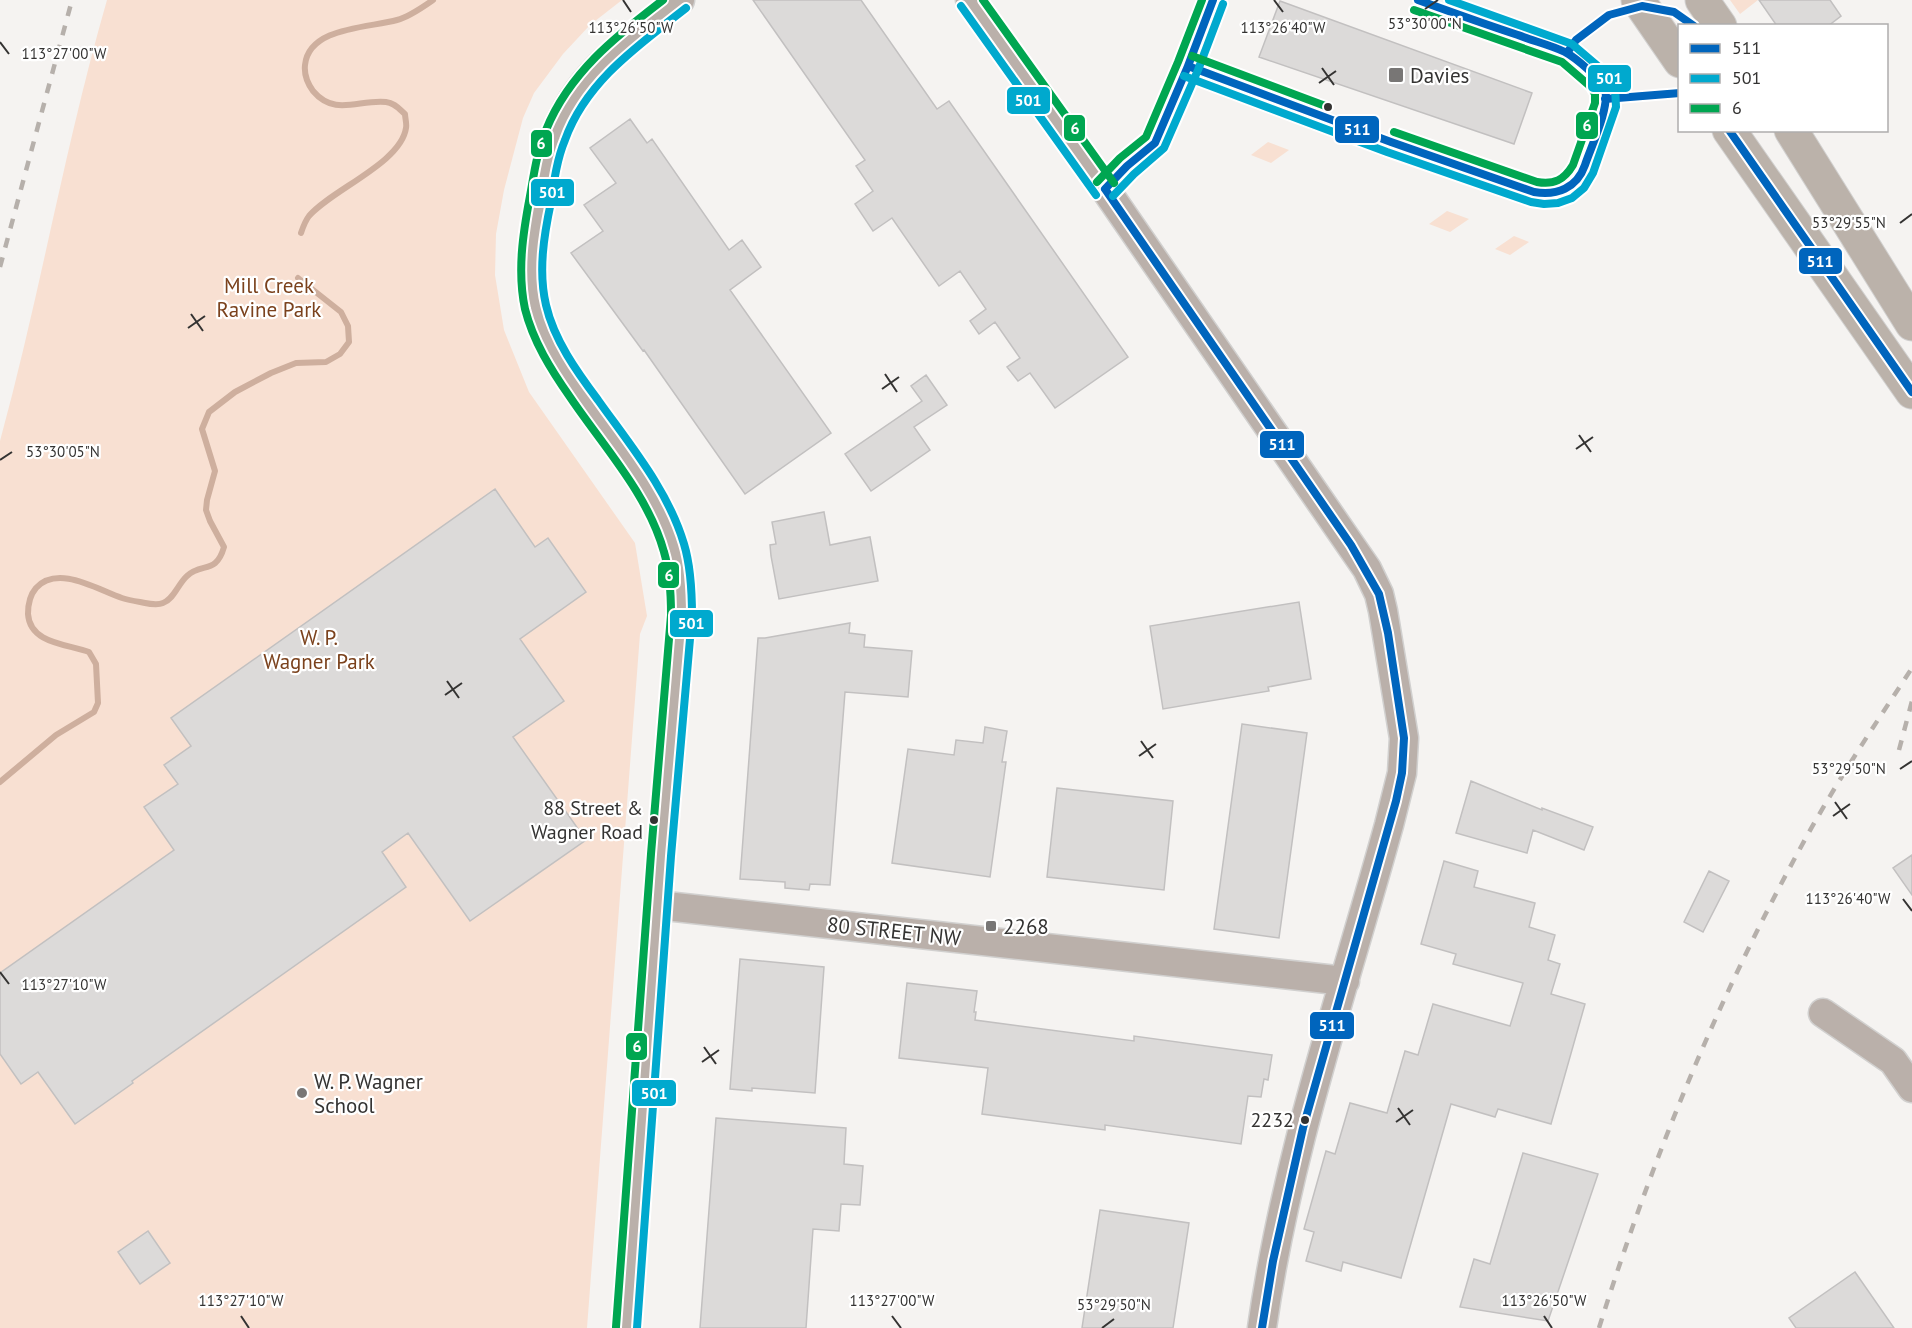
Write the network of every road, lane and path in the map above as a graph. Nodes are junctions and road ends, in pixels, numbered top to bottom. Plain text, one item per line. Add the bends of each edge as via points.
1 (680, 0) edge
2 (970, 0) edge
3 (1638, 0) edge
4 (1702, 0) edge
5 (1719, 24) edge
6 (1678, 58) edge
7 (1730, 132) edge
8 (1792, 132) edge
9 (1912, 324) edge
10 (1912, 393) edge
11 (657, 905) junction
12 (1345, 981) junction
13 (1823, 1013) dead end
14 (1912, 1088) edge
15 (626, 1328) edge
16 (1262, 1328) edge

1 - 11 street via 591,75 566,111 549,157 531,263 539,321 548,342 652,500 671,539 679,569 682,615
2 - 12 street via 1351,545 1379,594 1399,702 1404,758 1396,801
3 - 6 main road
4 - 5 main road
7 - 10 main road
8 - 9 main road
11 - 12 street, 80 STREET NW
11 - 15 street
12 - 16 street via 1283,1208
13 - 14 street via 1893,1061

